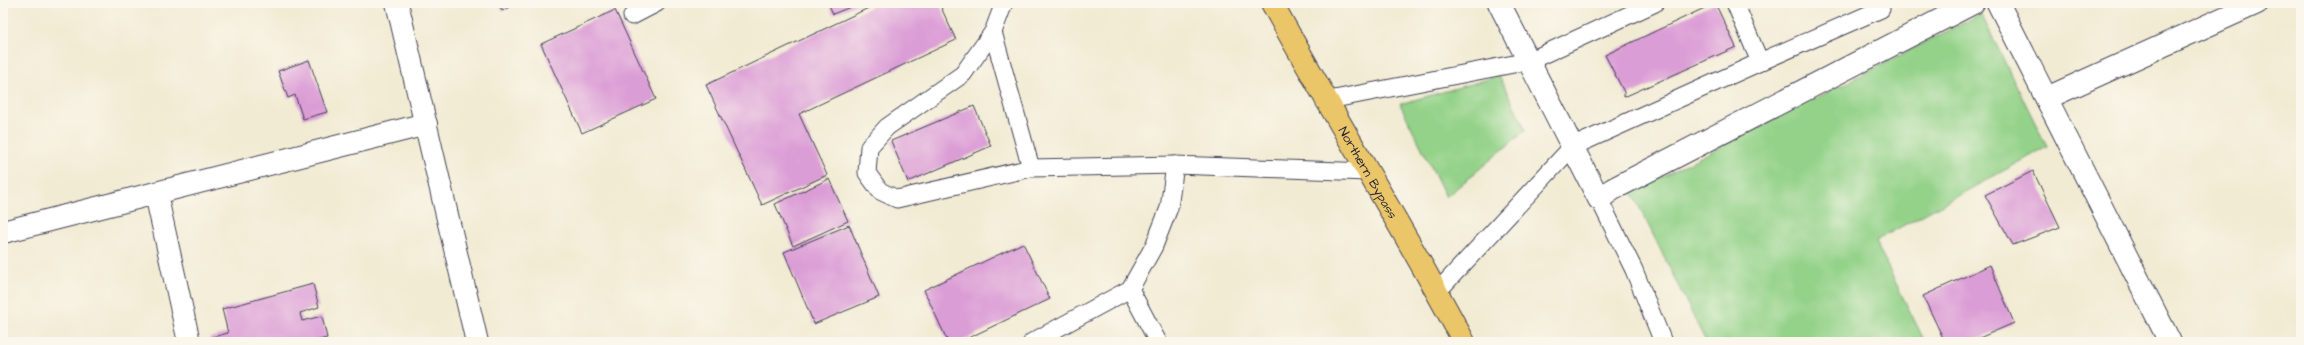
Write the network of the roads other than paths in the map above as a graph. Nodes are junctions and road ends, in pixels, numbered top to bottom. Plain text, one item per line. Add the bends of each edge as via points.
1 (398, 3) edge
2 (657, 3) edge
3 (1004, 3) edge
4 (1272, 3) edge
5 (1499, 3) edge
6 (1655, 3) edge
7 (1735, 3) edge
8 (1973, 3) edge
9 (1998, 3) edge
10 (2257, 3) edge
11 (1881, 9) dead end
12 (632, 16) dead end
13 (993, 32) junction
14 (1529, 61) junction
15 (1760, 62) junction
16 (2047, 98) junction
17 (1324, 100) junction
18 (426, 124) junction
19 (1572, 147) junction
20 (1175, 165) junction
21 (1031, 168) junction
22 (1368, 172) junction
23 (156, 194) junction
24 (1599, 200) junction
25 (3, 232) edge
26 (1130, 289) junction
27 (1437, 292) junction
28 (189, 342) edge
29 (477, 342) edge
30 (1032, 342) edge
31 (1158, 342) edge
32 (1464, 342) edge
33 (1663, 342) edge
34 (2170, 342) edge

1 - 18 street
2 - 12 lane
3 - 13 lane
4 - 17 main road, Northern Bypass
5 - 14 street
6 - 14 lane
7 - 15 lane
8 - 24 street via 1613,189
9 - 16 street
10 - 16 street
11 - 15 lane
13 - 21 lane
13 - 21 lane via 963,74 887,127 869,147 868,173 880,191 897,199
14 - 17 lane
14 - 19 street
15 - 19 lane
16 - 34 street
17 - 22 main road, Northern Bypass
18 - 23 street
18 - 29 street
19 - 24 street
19 - 27 lane
20 - 21 lane
20 - 22 lane
20 - 26 lane via 1169,208 1154,246
22 - 27 main road, Northern Bypass
23 - 25 street
23 - 28 street
24 - 33 lane via 1634,270
26 - 30 lane
26 - 31 lane
27 - 32 main road, Northern Bypass

